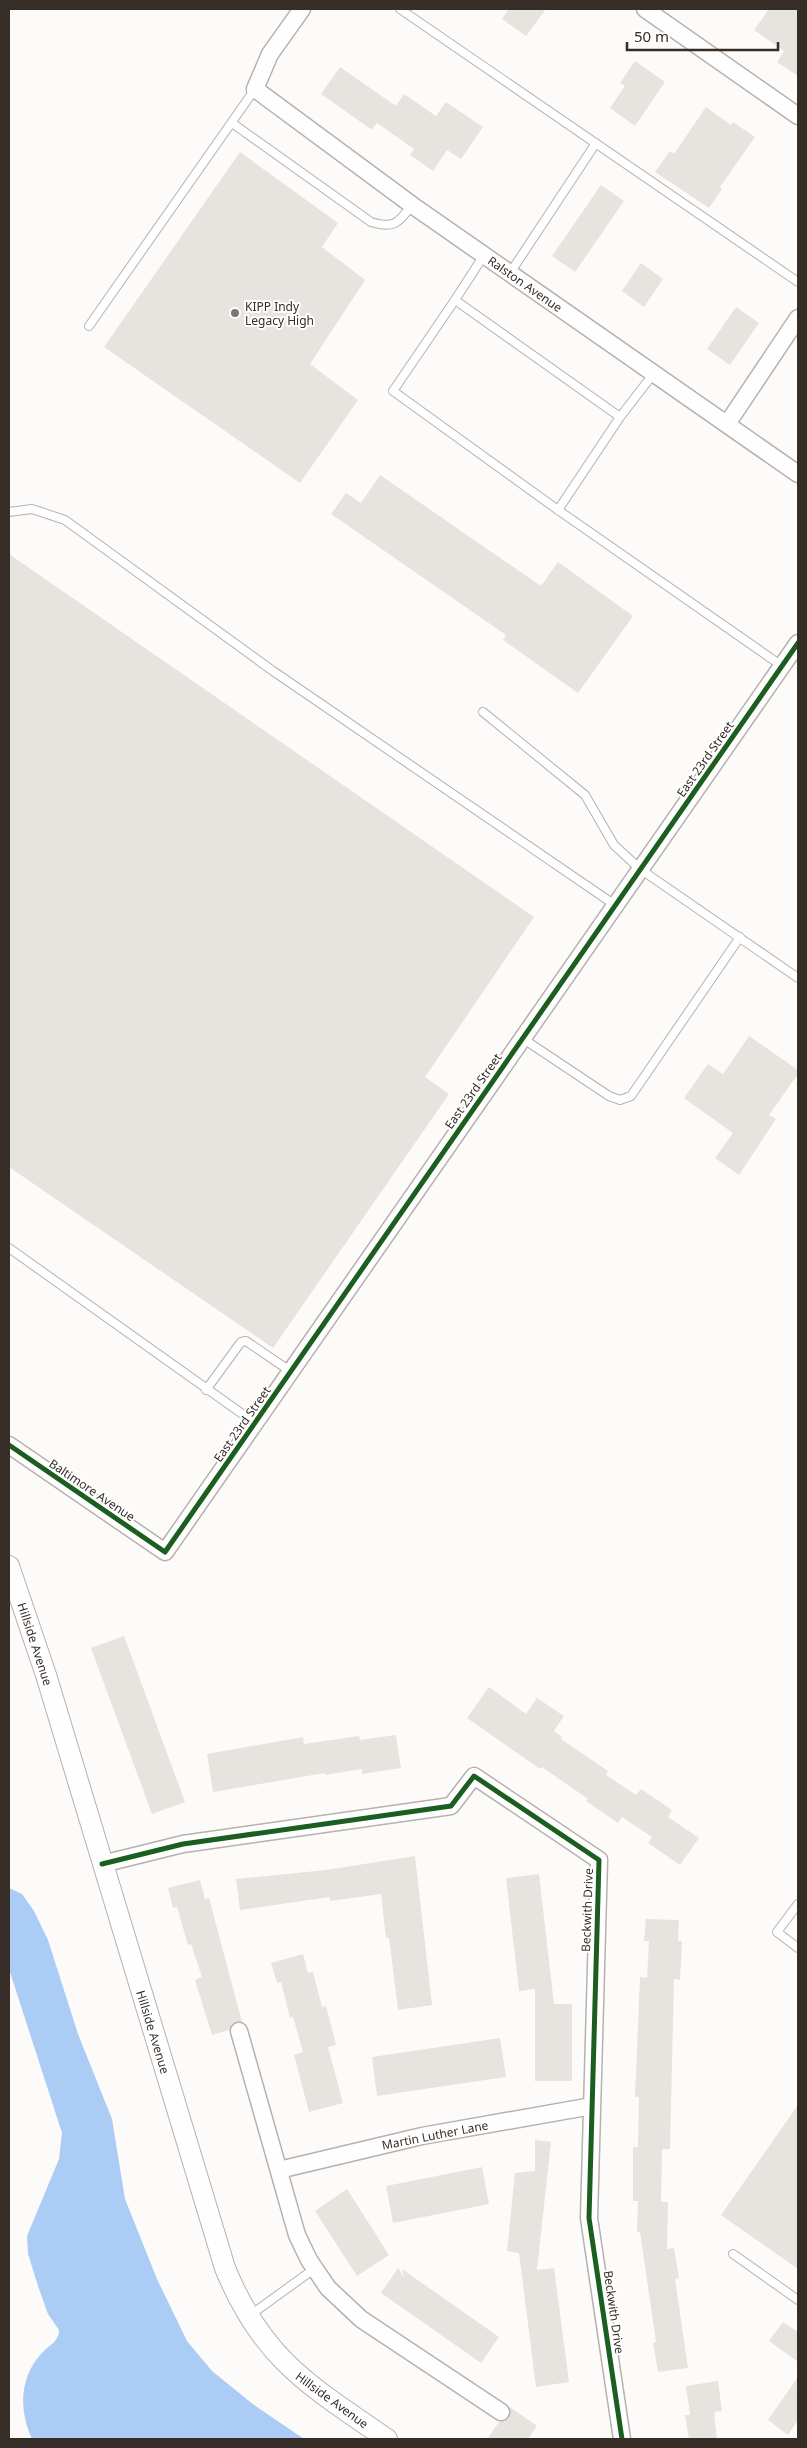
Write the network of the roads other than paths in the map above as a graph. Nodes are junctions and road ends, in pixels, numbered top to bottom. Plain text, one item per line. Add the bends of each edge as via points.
1 (302, 9) edge
2 (400, 9) edge
3 (646, 9) edge
4 (255, 89) junction
5 (798, 116) edge
6 (232, 123) junction
7 (596, 143) junction
8 (412, 205) junction
9 (484, 255) junction
10 (510, 273) junction
11 (798, 282) edge
12 (455, 300) junction
13 (798, 318) edge
14 (89, 326) dead end
15 (654, 374) junction
16 (620, 418) junction
17 (727, 424) junction
18 (798, 474) edge
19 (558, 510) junction
20 (9, 512) edge
21 (798, 642) edge
22 (782, 666) junction
23 (483, 712) dead end
24 (640, 869) junction
25 (616, 905) junction
26 (740, 937) junction
27 (798, 978) edge
28 (522, 1038) junction
29 (9, 1248) edge
30 (290, 1371) junction
31 (206, 1390) junction
32 (254, 1423) junction
33 (9, 1445) edge
34 (164, 1552) joint
35 (9, 1566) edge
36 (102, 1864) junction
37 (798, 1904) edge
38 (798, 1948) edge
39 (239, 2031) dead end
40 (592, 2106) junction
41 (279, 2170) junction
42 (733, 2254) dead end
43 (314, 2269) junction
44 (798, 2300) edge
45 (248, 2317) junction
46 (501, 2412) dead end
47 (387, 2439) edge
48 (622, 2439) edge

1 - 4 street via 270,54
2 - 7 lane
3 - 5 street
4 - 6 lane
4 - 8 street, Ralston Avenue
6 - 8 lane via 371,222 385,226 398,223
6 - 14 lane
7 - 10 lane
7 - 11 lane
8 - 9 street, Ralston Avenue
9 - 10 street, Ralston Avenue
9 - 12 lane
10 - 15 street, Ralston Avenue
12 - 16 lane
12 - 19 lane via 392,391
13 - 17 street
15 - 16 lane
15 - 17 street, Ralston Avenue
16 - 19 lane
17 - 18 street, Ralston Avenue
19 - 22 lane
20 - 25 lane via 32,510 65,520 273,671
21 - 22 street, East 23rd Street
22 - 24 street, East 23rd Street
23 - 24 lane via 585,796 614,845
24 - 25 street, East 23rd Street
24 - 26 lane
25 - 28 street, East 23rd Street
26 - 27 lane
26 - 28 lane via 631,1096 620,1100 609,1096
28 - 30 street, East 23rd Street
29 - 31 lane
30 - 31 lane via 246,1341 241,1342
30 - 32 street, East 23rd Street
31 - 32 lane
32 - 34 street, East 23rd Street
33 - 34 street, Baltimore Avenue
35 - 36 street, Hillside Avenue
36 - 40 street, Beckwith Drive via 183,1844 451,1806 474,1776 599,1860
36 - 45 street, Hillside Avenue via 225,2268
37 - 38 lane via 777,1932
39 - 41 street
40 - 41 street, Martin Luther Lane via 422,2136
40 - 48 street, Beckwith Drive via 590,2218
41 - 43 street via 297,2235
42 - 44 lane
43 - 45 lane
43 - 46 street via 331,2292 361,2318
45 - 47 street, Hillside Avenue via 295,2374

